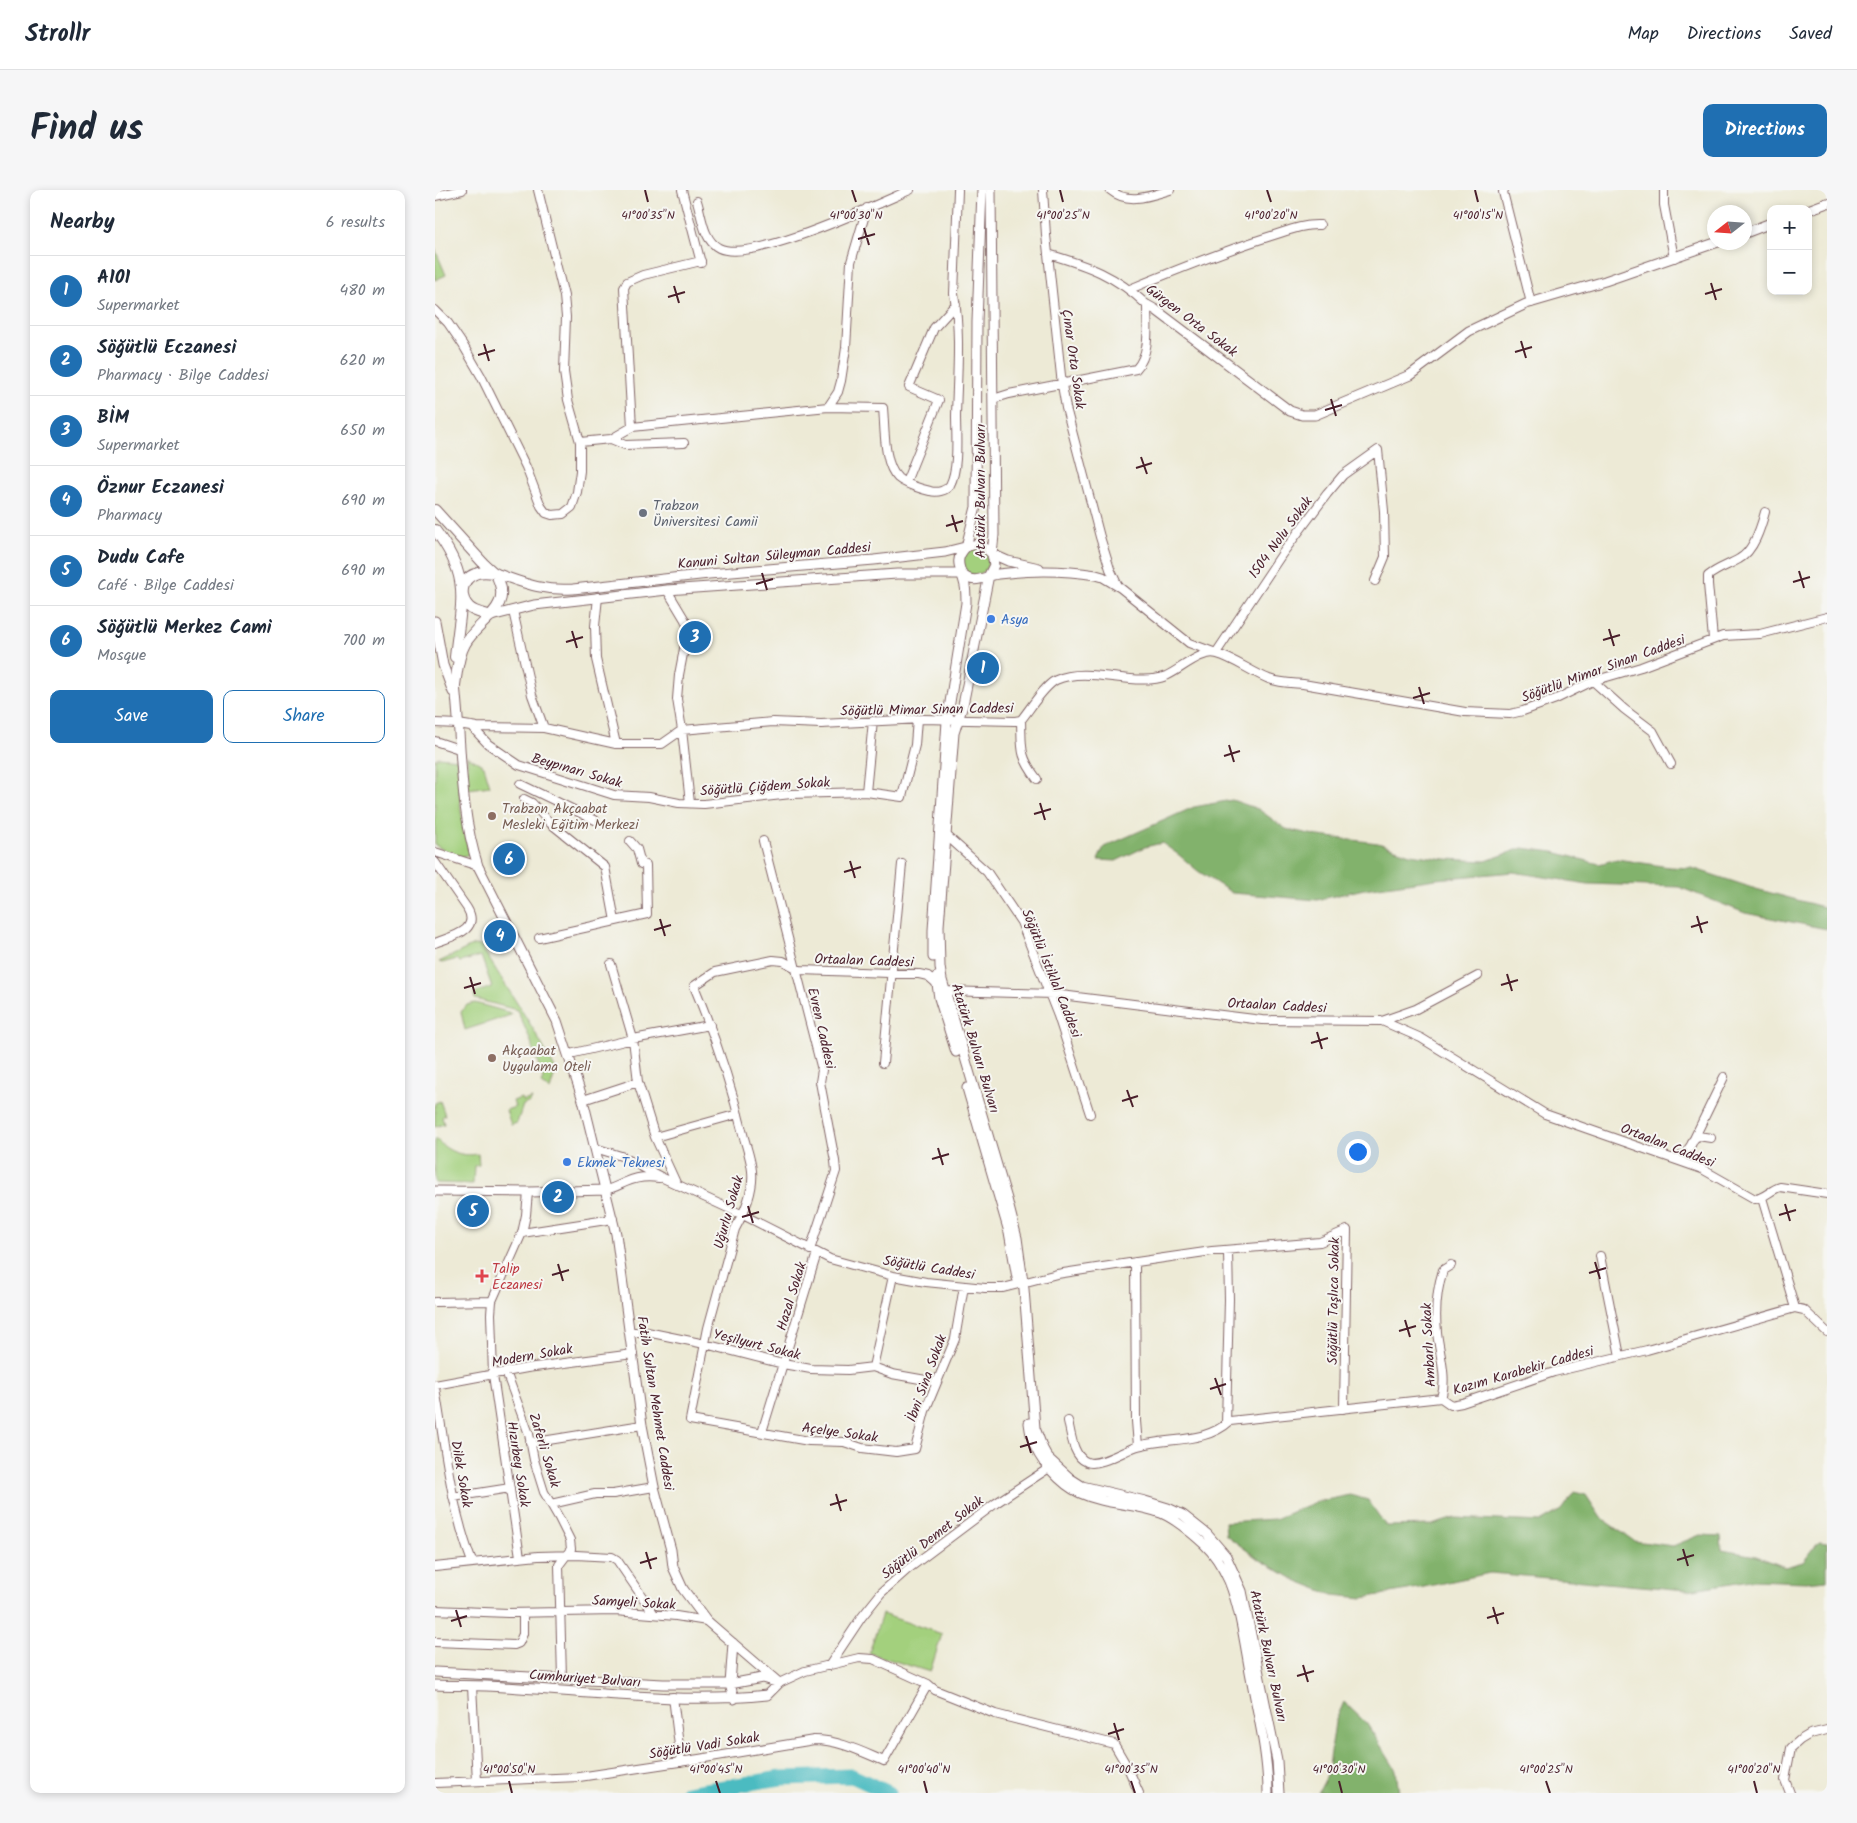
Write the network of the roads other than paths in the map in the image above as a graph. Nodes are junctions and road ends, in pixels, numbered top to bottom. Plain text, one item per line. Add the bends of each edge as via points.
1 (462, 190) edge
2 (538, 190) edge
3 (683, 190) edge
4 (910, 190) edge
5 (959, 190) edge
6 (982, 190) edge
7 (991, 190) edge
8 (1043, 190) edge
9 (1110, 190) edge
10 (1170, 190) edge
11 (1504, 190) edge
12 (1664, 190) edge
13 (435, 196) edge
14 (697, 201) dead end
15 (1827, 203) edge
16 (867, 208) junction
17 (1812, 209) edge
18 (1320, 225) dead end
19 (1767, 225) edge
20 (1752, 230) edge
21 (1707, 246) edge
22 (1049, 254) junction
23 (1674, 258) junction
24 (1130, 290) junction
25 (1531, 303) junction
26 (1147, 305) junction
27 (956, 306) junction
28 (435, 310) edge
29 (1062, 385) junction
30 (993, 399) junction
31 (828, 408) junction
32 (632, 426) junction
33 (611, 438) junction
34 (580, 442) junction
35 (684, 443) dead end
36 (906, 482) junction
37 (435, 510) edge
38 (1765, 512) dead end
39 (435, 530) edge
40 (966, 547) junction
41 (992, 554) junction
42 (1051, 571) junction
43 (495, 573) junction
44 (962, 574) junction
45 (989, 576) junction
46 (1375, 581) dead end
47 (1118, 586) junction
48 (667, 590) junction
49 (463, 592) junction
50 (598, 598) junction
51 (513, 610) junction
52 (491, 616) junction
53 (1827, 617) edge
54 (435, 621) edge
55 (1713, 639) junction
56 (1216, 653) junction
57 (1593, 681) junction
58 (455, 685) junction
59 (457, 702) junction
60 (959, 719) junction
61 (917, 720) junction
62 (1021, 720) junction
63 (947, 721) junction
64 (873, 722) junction
65 (435, 723) edge
66 (458, 724) junction
67 (471, 726) junction
68 (544, 728) junction
69 (682, 730) junction
70 (435, 741) edge
71 (616, 744) junction
72 (459, 749) junction
73 (1671, 764) dead end
74 (1037, 779) dead end
75 (520, 784) dead end
76 (866, 792) junction
77 (524, 799) dead end
78 (690, 804) junction
79 (595, 820) dead end
80 (946, 835) junction
81 (631, 841) dead end
82 (763, 841) dead end
83 (435, 852) edge
84 (435, 862) edge
85 (901, 864) dead end
86 (478, 866) junction
87 (615, 921) junction
88 (539, 938) dead end
89 (435, 943) edge
90 (611, 964) dead end
91 (794, 966) junction
92 (891, 973) junction
93 (1478, 976) dead end
94 (937, 983) junction
95 (695, 986) joint
96 (945, 991) junction
97 (1049, 994) junction
98 (1383, 1021) junction
99 (710, 1025) junction
100 (633, 1039) junction
101 (569, 1054) junction
102 (883, 1063) dead end
103 (1724, 1077) dead end
104 (638, 1082) junction
105 (583, 1100) junction
106 (738, 1114) junction
107 (1090, 1114) dead end
108 (655, 1137) junction
109 (1711, 1138) dead end
110 (1693, 1140) junction
111 (595, 1148) junction
112 (1673, 1158) junction
113 (663, 1178) junction
114 (677, 1185) junction
115 (606, 1190) junction
116 (435, 1191) edge
117 (528, 1192) junction
118 (1827, 1194) edge
119 (1762, 1198) junction
120 (743, 1215) junction
121 (613, 1219) junction
122 (522, 1233) junction
123 (1283, 1245) joint
124 (1228, 1251) junction
125 (813, 1252) junction
126 (1601, 1256) dead end
127 (1135, 1262) junction
128 (1451, 1265) dead end
129 (893, 1276) junction
130 (1021, 1283) junction
131 (964, 1286) junction
132 (493, 1301) junction
133 (435, 1302) edge
134 (1795, 1308) junction
135 (630, 1332) junction
136 (1827, 1332) edge
137 (705, 1344) junction
138 (633, 1354) junction
139 (1620, 1356) junction
140 (783, 1364) junction
141 (873, 1367) junction
142 (506, 1372) junction
143 (493, 1375) junction
144 (937, 1382) junction
145 (435, 1387) edge
146 (1441, 1398) junction
147 (1344, 1409) junction
148 (690, 1420) joint
149 (1068, 1421) dead end
150 (1226, 1424) junction
151 (642, 1425) junction
152 (762, 1432) junction
153 (530, 1443) junction
154 (1138, 1446) junction
155 (915, 1449) joint
156 (1049, 1468) junction
157 (654, 1487) junction
158 (510, 1488) junction
159 (453, 1497) junction
160 (551, 1504) junction
161 (567, 1555) junction
162 (520, 1557) junction
163 (472, 1562) junction
164 (435, 1567) edge
165 (435, 1610) edge
166 (560, 1612) junction
167 (523, 1613) junction
168 (654, 1614) junction
169 (707, 1621) junction
170 (435, 1642) edge
171 (733, 1643) junction
172 (829, 1666) junction
173 (435, 1672) edge
174 (561, 1678) junction
175 (779, 1683) junction
176 (731, 1684) junction
177 (928, 1684) junction
178 (435, 1685) edge
179 (472, 1686) junction
180 (673, 1697) junction
181 (733, 1699) junction
182 (1827, 1730) edge
183 (681, 1762) junction
184 (477, 1781) junction
185 (435, 1783) edge
186 (1139, 1793) edge
187 (1268, 1793) edge
188 (1279, 1793) edge
189 (1790, 1793) edge

1 - 13 street
2 - 34 street via 564,296 567,318 564,372
3 - 32 street via 701,262 643,274 627,282 624,288
4 - 16 street
5 - 27 street
6 - 40 street, Atatürk Bulvarı Bulvarı via 977,322 976,507
7 - 30 street, Atatürk Bulvarı Bulvarı
8 - 22 street, Çınar Orta Sokak
9 - 10 street via 1118,197 1137,199
11 - 25 street
12 - 23 street
14 - 16 street via 713,244 733,250 777,243
15 - 17 street
16 - 31 street via 851,262 841,381
18 - 24 street via 1306,225 1259,240 1184,266
19 - 20 street
21 - 23 street
22 - 24 street, Gürgen Orta Sokak via 1095,269
22 - 29 street, Çınar Orta Sokak
23 - 25 street
24 - 26 street, Gürgen Orta Sokak
25 - 26 street, Gürgen Orta Sokak via 1469,331 1410,375 1315,415 1290,411
26 - 29 street via 1145,357 1136,369
27 - 36 street via 934,328 909,387 939,400
27 - 36 street via 958,351 954,473 949,487 939,492
28 - 34 street via 448,323 481,376 546,513 557,516 572,507 579,481
29 - 30 street
29 - 47 street, Çınar Orta Sokak via 1100,537
30 - 41 street, Atatürk Bulvarı Bulvarı
31 - 32 street
31 - 36 street via 883,408 890,462 898,478
32 - 33 street
33 - 34 street
33 - 35 street via 625,445
37 - 43 main road
38 - 55 street via 1759,536 1742,558 1709,576
39 - 49 main road, Fatih Sultan Mehmet Caddesi via 454,557
40 - 41 street, Kanuni Sultan Süleyman Caddesi via 977,544
40 - 43 street, Kanuni Sultan Süleyman Caddesi via 874,560 560,590 537,588
40 - 44 street, Atatürk Bulvarı Bulvarı via 958,560
41 - 42 street, Kanuni Sultan Süleyman Caddesi
41 - 45 street, Atatürk Bulvarı Bulvarı via 994,565
42 - 45 street, Kanuni Sultan Süleyman Caddesi
42 - 47 street, Kanuni Sultan Süleyman Caddesi via 1096,575
43 - 49 main road, Fatih Sultan Mehmet Caddesi via 482,572 470,576 463,585
43 - 52 main road, Fatih Sultan Mehmet Caddesi via 502,593
44 - 45 street, Kanuni Sultan Süleyman Caddesi via 979,581
44 - 48 street, Kanuni Sultan Süleyman Caddesi via 888,574
44 - 63 street, Atatürk Bulvarı Bulvarı via 966,588 965,616
45 - 60 street, Atatürk Bulvarı Bulvarı
46 - 56 street, 1504 Nolu Sokak via 1385,558 1378,450 1343,475 1327,494 1282,554
47 - 56 street via 1189,643
48 - 50 street, Kanuni Sultan Süleyman Caddesi
48 - 69 street via 687,628 677,689
49 - 52 main road, Fatih Sultan Mehmet Caddesi via 469,608
49 - 58 main road, Fatih Sultan Mehmet Caddesi
50 - 51 street, Kanuni Sultan Süleyman Caddesi
50 - 71 street via 596,660
51 - 52 street, Kanuni Sultan Süleyman Caddesi
51 - 68 street via 532,695
52 - 58 main road, Fatih Sultan Mehmet Caddesi via 464,645
53 - 55 street, Söğütlü Mimar Sinan Caddesi via 1760,634
54 - 59 street, Fatih Sultan Mehmet Caddesi via 443,665
55 - 57 street, Söğütlü Mimar Sinan Caddesi via 1641,667
56 - 57 street, Söğütlü Mimar Sinan Caddesi via 1283,682 1465,712 1510,714 1523,711
56 - 62 street, Söğütlü Mimar Sinan Caddesi via 1197,657 1173,673 1152,679 1072,676 1055,681
57 - 73 street via 1653,731
58 - 59 street, Fatih Sultan Mehmet Caddesi
59 - 66 street, Fatih Sultan Mehmet Caddesi
60 - 62 street, Söğütlü Mimar Sinan Caddesi
60 - 63 street, Söğütlü Mimar Sinan Caddesi
60 - 80 street, Atatürk Bulvarı Bulvarı via 954,733
61 - 63 street, Söğütlü Mimar Sinan Caddesi
61 - 64 street, Söğütlü Mimar Sinan Caddesi
61 - 76 street, Söğütlü Çiğdem Sokak via 915,745 902,797
62 - 74 street via 1022,754
63 - 94 street, Atatürk Bulvarı Bulvarı via 933,930
64 - 69 street, Söğütlü Mimar Sinan Caddesi via 773,722
64 - 76 street
65 - 66 street, Söğütlü Mimar Sinan Caddesi
66 - 67 street, Söğütlü Mimar Sinan Caddesi
66 - 72 street, Fatih Sultan Mehmet Caddesi
67 - 68 street, Söğütlü Mimar Sinan Caddesi
67 - 78 street, Beypınarı Sokak via 488,744 519,766 614,795
68 - 71 street, Söğütlü Mimar Sinan Caddesi
69 - 71 street, Söğütlü Mimar Sinan Caddesi via 663,744
69 - 78 street
70 - 72 street
72 - 86 street, Fatih Sultan Mehmet Caddesi via 468,828
75 - 79 street
76 - 78 street, Söğütlü Çiğdem Sokak via 791,794
77 - 87 street via 605,867
80 - 96 street, Atatürk Bulvarı Bulvarı via 939,926 940,968
80 - 97 street, Söğütlü İstiklal Caddesi via 987,872 1010,903 1021,922
81 - 87 street via 641,864 645,865 647,914
82 - 91 street, Evren Caddesi
83 - 86 street
84 - 89 street via 467,908 472,921 467,929
85 - 92 street
86 - 101 street, Fatih Sultan Mehmet Caddesi via 557,1021
87 - 88 street
90 - 100 street
91 - 92 street, Ortaalan Caddesi via 800,970
91 - 95 street, Ortaalan Caddesi via 773,960 726,969 715,972
91 - 125 street, Evren Caddesi via 822,1070 821,1082 835,1162 834,1179
92 - 94 street, Ortaalan Caddesi via 919,974
92 - 102 street
93 - 98 street via 1416,1010
94 - 96 street, Ortaalan Caddesi
94 - 130 street, Atatürk Bulvarı Bulvarı
95 - 99 street, Uğurlu Sokak
96 - 97 street, Ortaalan Caddesi
96 - 130 street, Atatürk Bulvarı Bulvarı via 1007,1199 1021,1257
97 - 98 street, Ortaalan Caddesi via 1262,1020
97 - 107 street, Söğütlü İstiklal Caddesi
98 - 112 street, Ortaalan Caddesi via 1421,1038 1545,1114
99 - 100 street
99 - 106 street, Uğurlu Sokak
100 - 101 street
100 - 104 street
101 - 105 street, Fatih Sultan Mehmet Caddesi
103 - 110 street
104 - 105 street
104 - 108 street
105 - 111 street, Fatih Sultan Mehmet Caddesi
106 - 108 street
106 - 120 street, Uğurlu Sokak via 752,1172
108 - 114 street
109 - 110 street via 1698,1136
110 - 112 street via 1684,1155
111 - 113 street, Söğütlü Caddesi via 621,1156
111 - 115 street, Fatih Sultan Mehmet Caddesi
112 - 119 street, Ortaalan Caddesi via 1703,1169 1755,1199
113 - 114 street, Söğütlü Caddesi
113 - 115 street via 635,1178
114 - 120 street, Söğütlü Caddesi
115 - 117 street
115 - 121 street, Fatih Sultan Mehmet Caddesi
116 - 117 street
117 - 122 street
118 - 119 street via 1780,1187
119 - 134 street
120 - 125 street, Söğütlü Caddesi
120 - 137 street, Uğurlu Sokak via 735,1229
121 - 122 street
121 - 135 street, Fatih Sultan Mehmet Caddesi
122 - 132 street
123 - 124 street, Söğütlü Caddesi
123 - 147 street, Söğütlü Taşlıca Sokak via 1320,1242 1347,1230
124 - 127 street, Söğütlü Caddesi
124 - 150 street
125 - 129 street, Söğütlü Caddesi
125 - 140 street, Hazal Sokak
126 - 139 street
127 - 130 street, Söğütlü Caddesi
127 - 154 street via 1135,1421
128 - 146 street, Ambarlı Sokak via 1443,1270 1438,1285
129 - 131 street, Söğütlü Caddesi
129 - 141 street
130 - 131 street, Söğütlü Caddesi via 1003,1288
130 - 156 street, Atatürk Bulvarı Bulvarı via 1029,1426 1035,1449
130 - 188 street, Atatürk Bulvarı Bulvarı via 1035,1428 1048,1458 1082,1486 1153,1503 1183,1515 1219,1546 1233,1568 1242,1591 1277,1761
131 - 144 street, İbni Sina Sokak via 955,1339
132 - 133 street
132 - 143 street, Hızırbey Sokak
134 - 136 street via 1804,1310
134 - 139 street, Kazım Karabekir Caddesi
135 - 137 street, Yeşilyurt Sokak via 647,1332
135 - 138 street, Fatih Sultan Mehmet Caddesi
137 - 140 street, Yeşilyurt Sokak
137 - 148 street, Uğurlu Sokak
138 - 142 street, Modern Sokak
138 - 151 street, Fatih Sultan Mehmet Caddesi
139 - 146 street, Kazım Karabekir Caddesi via 1554,1372 1462,1403 1451,1405
140 - 141 street, Yeşilyurt Sokak via 811,1369
140 - 152 street, Hazal Sokak
141 - 144 street, Yeşilyurt Sokak
142 - 143 street, Modern Sokak
142 - 153 street, Zaferli Sokak
143 - 145 street, Modern Sokak
143 - 158 street, Hızırbey Sokak
144 - 155 street, İbni Sina Sokak
145 - 159 street, Dilek Sokak
146 - 147 street, Kazım Karabekir Caddesi
147 - 150 street, Kazım Karabekir Caddesi via 1257,1417
148 - 152 street, Açelye Sokak
149 - 154 street, Kazım Karabekir Caddesi via 1075,1448 1085,1462 1092,1463
150 - 154 street, Kazım Karabekir Caddesi via 1196,1437
151 - 153 street
151 - 157 street, Fatih Sultan Mehmet Caddesi
152 - 155 street, Açelye Sokak via 809,1441 844,1442 884,1451
153 - 160 street, Zaferli Sokak via 544,1492
156 - 172 street, Söğütlü Demet Sokak via 995,1503 881,1593
156 - 187 street, Atatürk Bulvarı Bulvarı via 1081,1494 1174,1519 1205,1544 1215,1557 1229,1582 1239,1621 1264,1748
157 - 160 street via 595,1494
157 - 169 street, Fatih Sultan Mehmet Caddesi via 673,1567 683,1589
158 - 159 street
158 - 162 street, Hızırbey Sokak
159 - 163 street, Dilek Sokak
160 - 161 street, Zaferli Sokak via 570,1540 571,1549
161 - 162 street
161 - 166 street, Zaferli Sokak via 559,1565
161 - 168 street via 603,1555 617,1560
162 - 163 street
163 - 164 street
165 - 167 street, Samyeli Sokak
166 - 167 street, Samyeli Sokak
166 - 168 street, Samyeli Sokak
166 - 174 street, Zaferli Sokak
167 - 170 street via 522,1638 514,1645
168 - 169 street, Samyeli Sokak
169 - 171 street, Fatih Sultan Mehmet Caddesi
171 - 175 street, Fatih Sultan Mehmet Caddesi
171 - 176 street
172 - 175 street via 805,1671
172 - 177 street via 849,1659 873,1659
173 - 174 street, Cumhuriyet Bulvarı
174 - 176 street, Cumhuriyet Bulvarı
175 - 176 street, Cumhuriyet Bulvarı via 762,1678
175 - 181 street, Cumhuriyet Bulvarı via 767,1695
176 - 181 street
177 - 183 street, Söğütlü Vadi Sokak via 884,1761 840,1744 819,1740
177 - 186 street via 935,1690 995,1714 1114,1744
178 - 179 street, Cumhuriyet Bulvarı
179 - 180 street, Cumhuriyet Bulvarı
179 - 184 street
180 - 181 street, Cumhuriyet Bulvarı
180 - 183 street
182 - 189 street via 1810,1734 1791,1748 1785,1780
183 - 184 street, Söğütlü Vadi Sokak via 570,1778
184 - 185 street, Söğütlü Vadi Sokak

